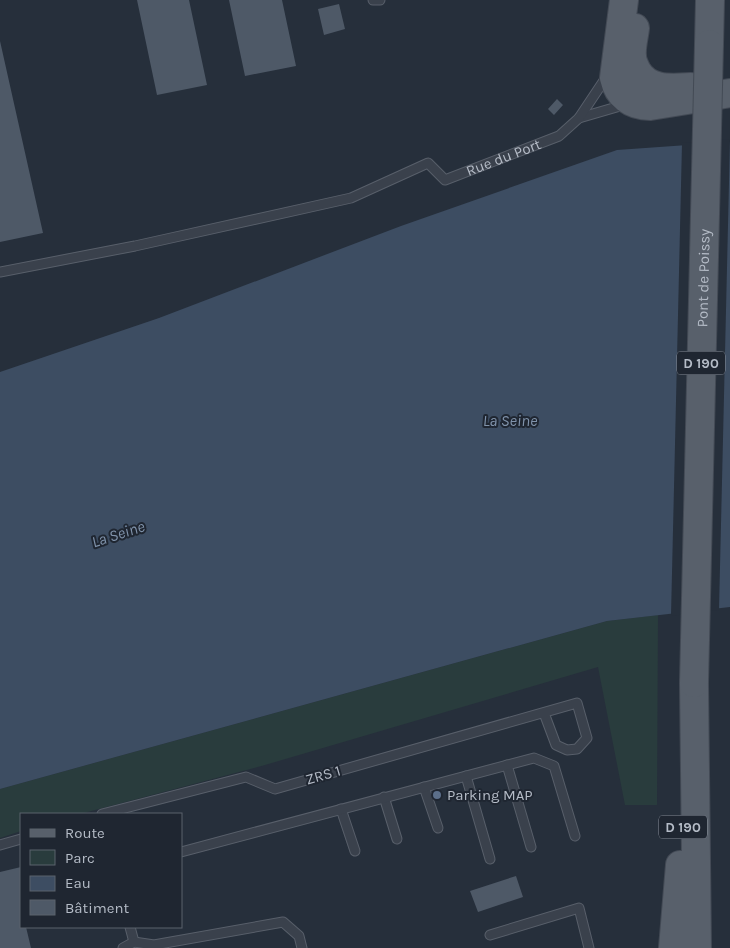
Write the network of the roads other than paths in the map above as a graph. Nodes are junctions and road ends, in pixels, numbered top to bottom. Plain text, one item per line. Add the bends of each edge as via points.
1 (373, 0) edge
2 (380, 0) edge
3 (624, 0) edge
4 (638, 0) edge
5 (710, 0) edge
6 (614, 65) junction
7 (730, 84) edge
8 (730, 93) edge
9 (632, 103) junction
10 (579, 118) junction
11 (0, 272) edge
12 (694, 695) junction
13 (544, 713) junction
14 (507, 765) junction
15 (466, 776) junction
16 (424, 787) junction
17 (384, 798) junction
18 (341, 809) junction
19 (108, 813) edge
20 (438, 828) dead end
21 (575, 836) dead end
22 (20, 839) edge
23 (397, 840) dead end
24 (0, 845) edge
25 (531, 847) dead end
26 (355, 851) dead end
27 (182, 852) edge
28 (490, 859) dead end
29 (130, 928) edge
30 (490, 935) dead end
31 (134, 942) junction
32 (123, 948) edge
33 (302, 948) edge
34 (589, 948) edge
35 (673, 948) edge
36 (696, 948) edge

1 - 2 lane
3 - 6 main road
4 - 7 main road via 632,56 637,70 648,83 656,87 678,88
5 - 12 main road, Pont de Poissy / D 190, bridge
6 - 9 main road via 615,86
6 - 10 lane, Rue du Port
8 - 9 main road, Rue du Port via 650,106
9 - 10 lane, Rue du Port
10 - 11 lane, Rue du Port via 559,136 445,180 428,163 351,198
12 - 35 main road, D 190
12 - 36 main road, D 190
13 - 13 lane, ZRS 1 via 577,703 587,738 577,749 567,750 556,744
13 - 19 lane, ZRS 1 via 274,789 246,777
14 - 15 lane
14 - 21 lane via 534,758 554,766
14 - 25 lane
15 - 16 lane
15 - 28 lane
16 - 17 lane
16 - 20 lane
17 - 18 lane
17 - 23 lane
18 - 26 lane
18 - 27 lane
22 - 24 lane
29 - 31 lane
30 - 34 lane via 579,908
31 - 32 lane
31 - 33 lane via 154,945 283,922 298,936

